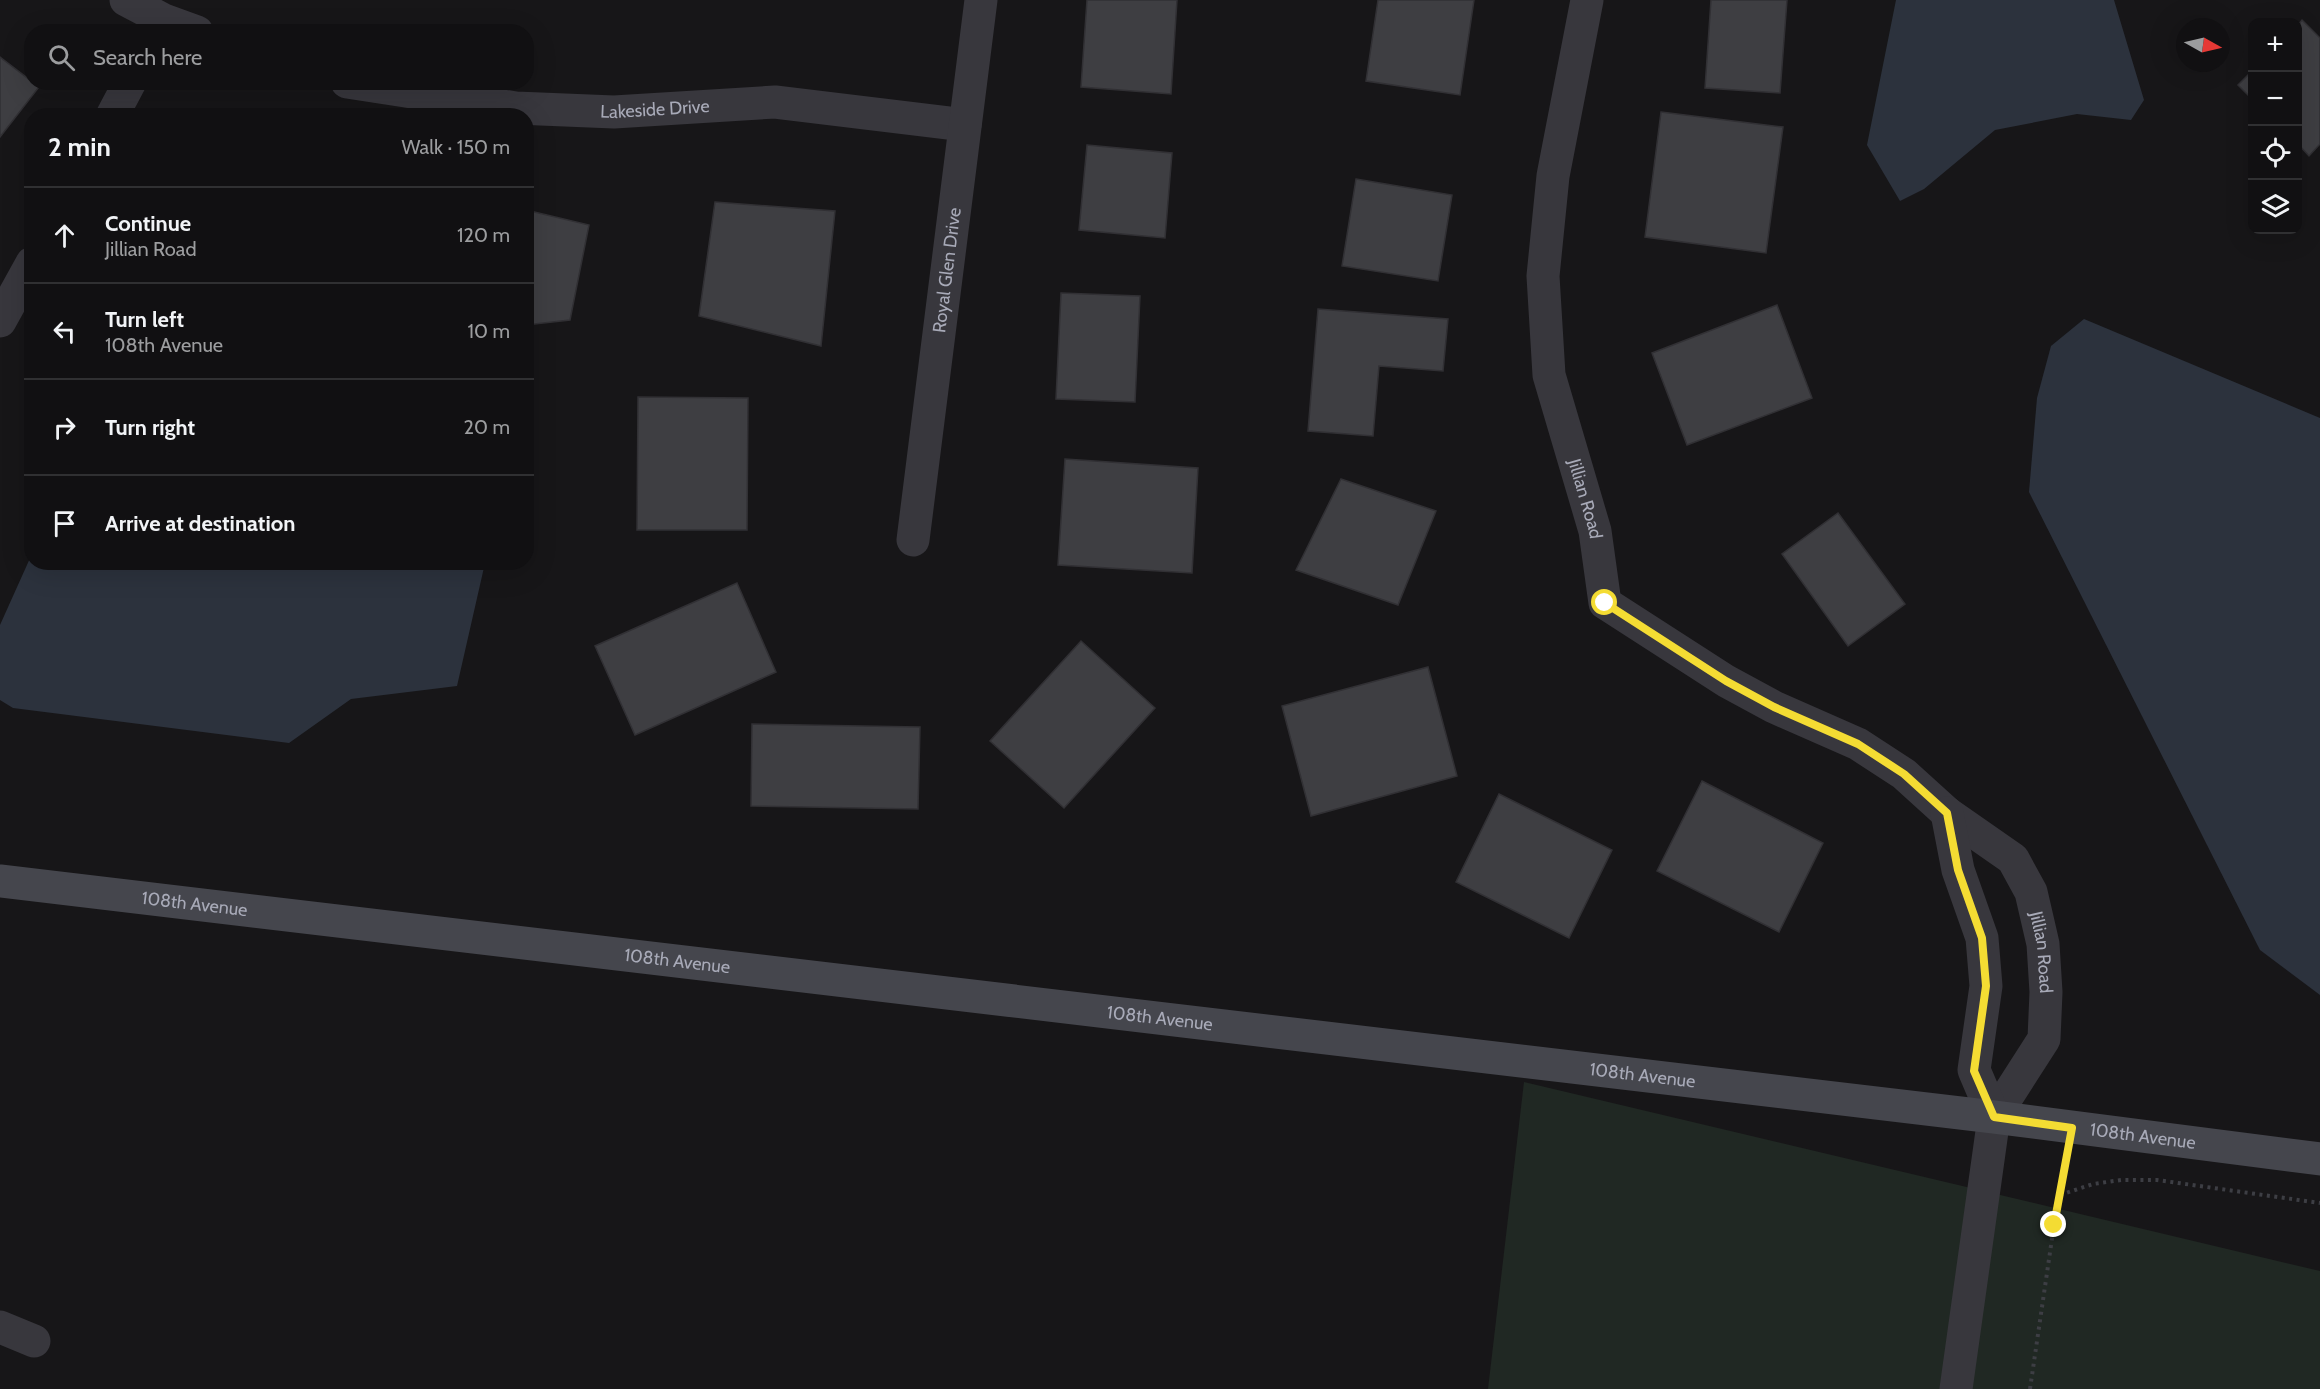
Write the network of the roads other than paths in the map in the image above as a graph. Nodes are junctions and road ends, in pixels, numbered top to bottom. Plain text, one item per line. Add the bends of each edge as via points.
1 (126, 0) edge
2 (981, 0) edge
3 (1587, 0) edge
4 (158, 24) edge
5 (126, 90) edge
6 (399, 90) edge
7 (116, 108) edge
8 (516, 108) edge
9 (534, 109) edge
10 (965, 125) junction
11 (24, 278) edge
12 (0, 321) edge
13 (913, 540) dead end
14 (1947, 813) junction
15 (0, 881) edge
16 (1994, 1117) junction
17 (2320, 1159) edge
18 (0, 1327) edge
19 (34, 1341) dead end
20 (1956, 1389) edge

1 - 4 street
2 - 10 street, Royal Glen Drive
3 - 14 street, Jillian Road via 1553,176 1543,276 1550,375 1595,531 1605,603 1726,681 1858,744 1904,774
5 - 7 street
6 - 8 street, Lakeside Drive
9 - 10 street, Lakeside Drive via 614,112 775,102
10 - 13 street, Royal Glen Drive
11 - 12 street
14 - 16 street via 1958,870 1982,938 1986,986 1974,1071
14 - 16 street, Jillian Road via 2013,859 2031,892 2043,944 2044,1039
15 - 16 street, 108th Avenue
16 - 17 street, 108th Avenue
16 - 20 street, Jillian Road
18 - 19 street

